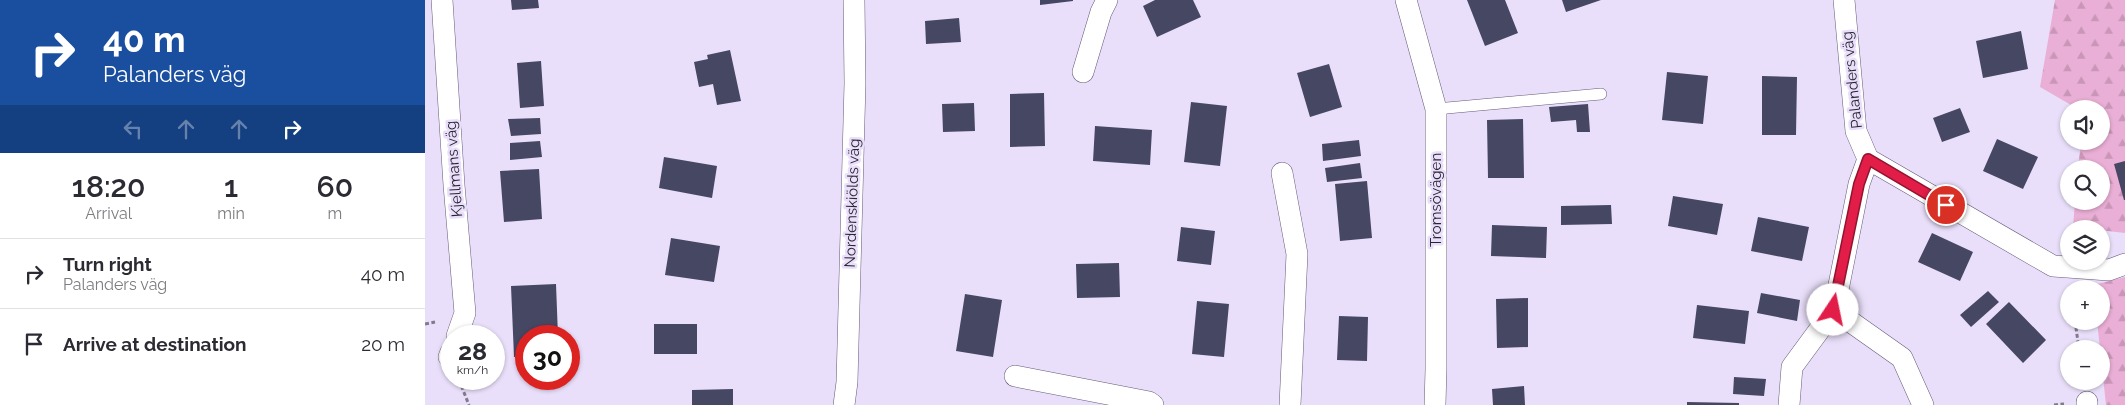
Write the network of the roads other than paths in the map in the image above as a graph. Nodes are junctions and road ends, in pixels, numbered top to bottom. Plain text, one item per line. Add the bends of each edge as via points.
1 (443, 0) edge
2 (854, 0) edge
3 (1107, 0) edge
4 (1406, 0) edge
5 (1844, 0) edge
6 (1083, 72) dead end
7 (1601, 94) dead end
8 (1436, 109) junction
9 (1868, 159) junction
10 (1282, 173) dead end
11 (2125, 264) edge
12 (1833, 310) junction
13 (461, 325) edge
14 (1015, 376) dead end
15 (844, 405) edge
16 (1153, 405) edge
17 (1290, 405) edge
18 (1435, 405) edge
19 (1789, 405) edge
20 (1923, 405) edge

1 - 13 street, Kjellmans väg via 465,314
2 - 15 street, Nordenskiölds väg via 855,83
3 - 6 street
4 - 8 street, Tromsövägen
5 - 9 street, Palanders väg via 1856,131
7 - 8 lane
8 - 18 street, Tromsövägen
9 - 11 street via 2053,266 2109,270
9 - 12 street via 1859,184
10 - 17 street via 1297,254
12 - 19 street via 1793,367
12 - 20 street via 1902,358
14 - 16 street

